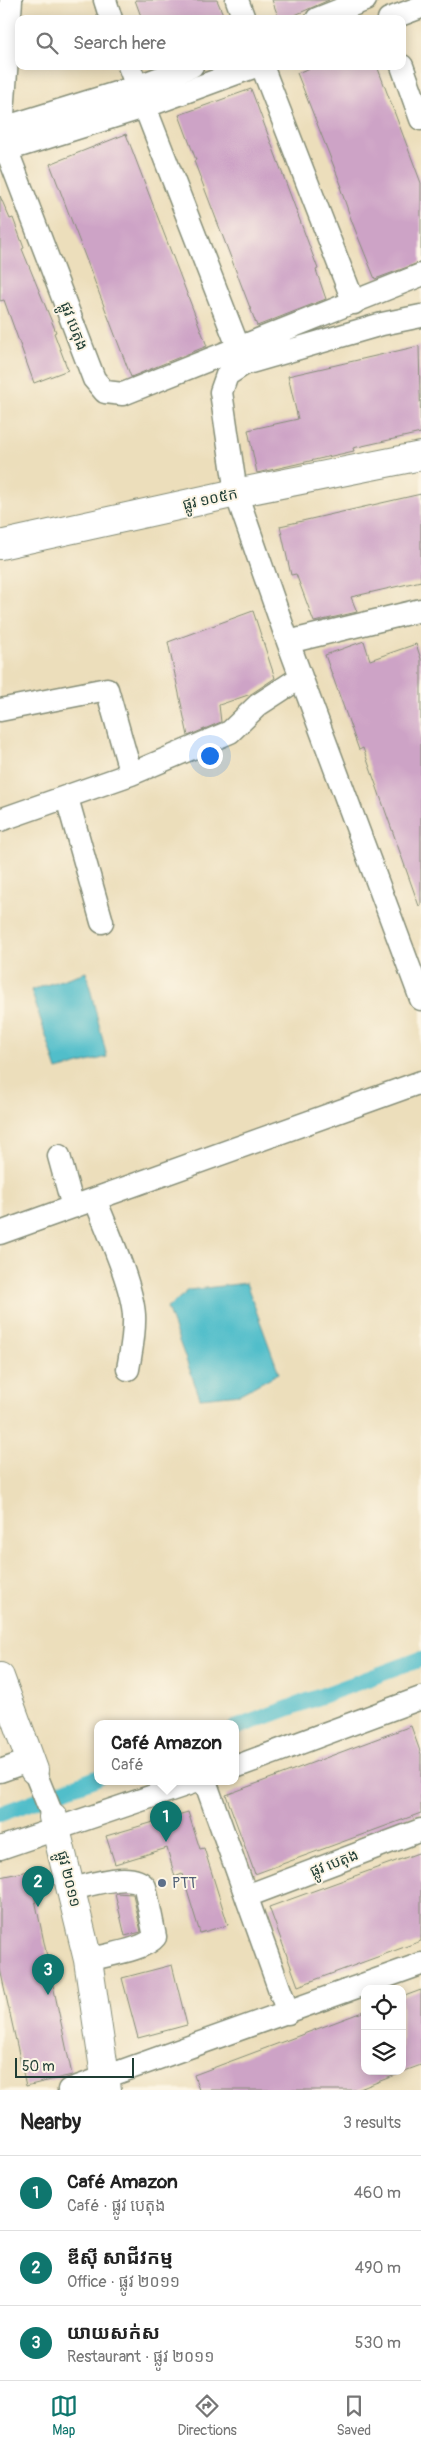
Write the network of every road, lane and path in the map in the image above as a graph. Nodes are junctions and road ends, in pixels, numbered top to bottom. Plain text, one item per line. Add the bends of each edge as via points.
1 (11, 0) edge
2 (105, 0) edge
3 (237, 0) edge
4 (365, 0) edge
5 (377, 0) edge
6 (421, 7) edge
7 (111, 15) edge
8 (243, 15) edge
9 (327, 15) edge
10 (383, 15) edge
11 (400, 15) edge
12 (130, 70) edge
13 (185, 70) edge
14 (241, 70) edge
15 (264, 70) edge
16 (403, 70) edge
17 (140, 97) junction
18 (421, 119) edge
19 (1, 129) edge
20 (4, 152) edge
21 (421, 275) edge
22 (354, 302) junction
23 (421, 316) edge
24 (238, 349) junction
25 (421, 456) edge
26 (236, 493) junction
27 (0, 545) edge
28 (421, 610) edge
29 (288, 642) junction
30 (301, 677) junction
31 (0, 710) edge
32 (131, 774) junction
33 (67, 798) junction
34 (0, 820) edge
35 (102, 922) dead end
36 (421, 999) edge
37 (421, 1082) edge
38 (59, 1156) dead end
39 (95, 1199) junction
40 (74, 1207) junction
41 (0, 1232) edge
42 (128, 1368) dead end
43 (0, 1676) edge
44 (421, 1698) edge
45 (32, 1765) junction
46 (239, 1766) edge
47 (0, 1771) edge
48 (183, 1785) edge
49 (206, 1785) edge
50 (54, 1823) junction
51 (421, 1830) edge
52 (0, 1848) edge
53 (72, 1889) junction
54 (247, 1896) junction
55 (88, 1960) junction
56 (421, 1964) edge
57 (288, 2013) junction
58 (107, 2084) edge
59 (69, 2090) edge

1 - 19 street, ផ្លូវ បេតុង
2 - 7 street
3 - 8 street
4 - 9 street
5 - 10 street
6 - 11 street
12 - 17 street
13 - 17 street
14 - 17 street
15 - 22 street
16 - 18 street
17 - 19 street
17 - 20 street
17 - 24 street
19 - 20 street, ផ្លូវ បេតុង
20 - 24 street, ផ្លូវ បេតុង via 94,379 105,392 123,394
21 - 22 street, ផ្លូវ បេតុង
22 - 24 street, ផ្លូវ បេតុង
23 - 26 street via 244,364 227,374 221,392
25 - 26 main road, ផ្លូវ ១០៥ក
26 - 27 main road, ផ្លូវ ១០៥ក
26 - 29 street
28 - 29 street
29 - 30 street
30 - 32 street via 258,705 230,732
30 - 36 street
31 - 32 street via 107,689
32 - 33 street
33 - 34 street
33 - 35 street
37 - 39 street
38 - 40 street
39 - 40 street
39 - 42 street via 134,1314
40 - 41 street
43 - 45 main road, ផ្លូវ ២០១១
44 - 46 street
45 - 47 street
45 - 50 street, ផ្លូវ ២០១១
48 - 50 street
49 - 54 street
50 - 52 street
50 - 53 main road, ផ្លូវ ២០១១
51 - 54 street, ផ្លូវ បេតុង
53 - 55 main road, ផ្លូវ ២០១១
53 - 55 street via 129,1878 145,1887 155,1937 151,1943
54 - 57 street
55 - 58 main road, ផ្លូវ ២០១១
56 - 57 street
57 - 58 street
58 - 59 street

